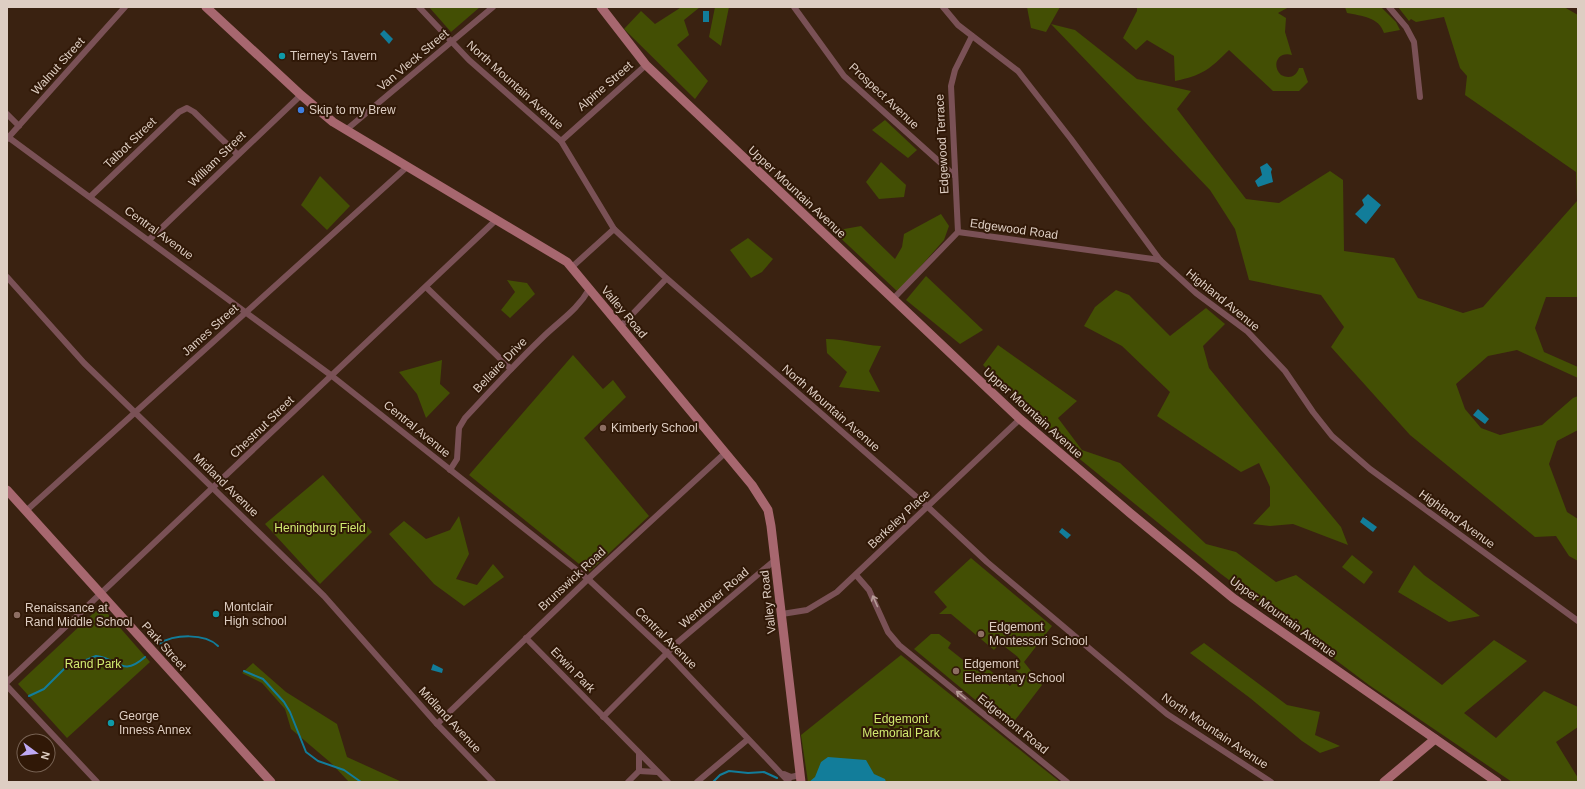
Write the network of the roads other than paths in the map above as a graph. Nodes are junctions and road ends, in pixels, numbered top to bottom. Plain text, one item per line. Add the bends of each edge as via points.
1 (125, 7) edge
2 (206, 7) edge
3 (419, 7) edge
4 (493, 7) edge
5 (601, 7) edge
6 (794, 7) edge
7 (943, 7) edge
8 (1389, 7) edge
9 (972, 36) junction
10 (451, 42) junction
11 (646, 65) junction
12 (301, 95) junction
13 (1420, 97) dead end
14 (7, 114) edge
15 (19, 126) junction
16 (346, 130) junction
17 (8, 138) edge
18 (561, 141) junction
19 (237, 154) junction
20 (408, 166) junction
21 (954, 175) junction
22 (90, 196) junction
23 (496, 220) junction
24 (614, 229) junction
25 (958, 232) junction
26 (149, 240) junction
27 (1160, 260) junction
28 (572, 268) junction
29 (7, 277) edge
30 (666, 279) junction
31 (426, 287) junction
32 (590, 288) junction
33 (893, 299) junction
34 (247, 312) junction
35 (621, 326) junction
36 (511, 369) junction
37 (332, 376) junction
38 (136, 413) junction
39 (1020, 419) junction
40 (725, 453) junction
41 (450, 470) junction
42 (214, 488) junction
43 (7, 490) edge
44 (928, 507) junction
45 (26, 510) junction
46 (775, 560) junction
47 (856, 575) junction
48 (588, 579) junction
49 (102, 594) junction
50 (782, 614) junction
51 (1578, 621) edge
52 (526, 638) junction
53 (667, 653) junction
54 (7, 682) edge
55 (7, 686) edge
56 (603, 717) junction
57 (437, 724) junction
58 (1435, 739) junction
59 (748, 740) junction
60 (640, 753) junction
61 (639, 771) junction
62 (657, 772) junction
63 (782, 774) junction
64 (801, 778) edge
65 (97, 782) edge
66 (271, 782) edge
67 (493, 782) edge
68 (628, 782) edge
69 (668, 782) edge
70 (697, 782) edge
71 (789, 782) edge
72 (1066, 782) edge
73 (1272, 782) edge
74 (1384, 782) edge
75 (1497, 782) edge

1 - 15 street, Walnut Street
2 - 12 street, Valley Road
3 - 10 street, North Mountain Avenue
4 - 10 street, Van Vleck Street
5 - 11 street, Upper Mountain Avenue
6 - 21 street, Prospect Avenue via 844,76
7 - 9 street, Highland Avenue via 958,25
8 - 13 street via 1406,27 1414,42
9 - 21 street, Edgewood Terrace via 955,70 951,86
9 - 27 street, Highland Avenue via 1018,71
10 - 16 street, Van Vleck Street
10 - 18 street, North Mountain Avenue
11 - 18 street, Alpine Street
11 - 33 street, Upper Mountain Avenue
12 - 16 street, Valley Road
12 - 19 street, William Street
14 - 15 street
15 - 17 street, Walnut Street
16 - 20 street, Valley Road
17 - 22 street, Central Avenue
18 - 24 street, North Mountain Avenue
19 - 22 street, Talbot Street via 187,108 179,112
19 - 26 street, William Street
20 - 23 street, Valley Road
20 - 34 street, James Street
21 - 25 street, Edgewood Terrace
22 - 26 street, Central Avenue
23 - 28 street, Valley Road
23 - 31 street, Chestnut Street
24 - 28 street
24 - 30 street, North Mountain Avenue
25 - 27 street, Edgewood Road
25 - 33 street, Edgewood Road
26 - 34 street, Central Avenue
27 - 51 street, Highland Avenue via 1196,293 1247,331 1286,371 1332,436 1370,469
28 - 32 street, Valley Road
29 - 38 street, Midland Avenue via 84,363
30 - 35 street
30 - 44 street, North Mountain Avenue
31 - 36 street
31 - 37 street, Chestnut Street
32 - 35 street, Valley Road
32 - 36 street, Bellaire Drive via 573,312 555,325
33 - 39 street, Upper Mountain Avenue
34 - 37 street, Central Avenue
34 - 38 street, James Street
35 - 40 street, Valley Road
36 - 41 street, Bellaire Drive via 465,418 459,428 457,459
37 - 41 street, Central Avenue
37 - 42 street, Chestnut Street
38 - 42 street, Midland Avenue
38 - 45 street, James Street
39 - 44 street, Berkeley Place
39 - 58 street, Upper Mountain Avenue via 1233,598
40 - 46 street, Valley Road via 768,510
40 - 48 street, Brunswick Road
41 - 48 street, Central Avenue
42 - 49 street, Chestnut Street
42 - 57 street, Midland Avenue via 324,596
43 - 45 street, Park Street
44 - 47 street, Berkeley Place
44 - 73 street, North Mountain Avenue via 987,562 1167,714
45 - 49 street, Park Street
46 - 50 street, Valley Road
46 - 53 street, Wendover Road
47 - 50 street, Berkeley Place via 813,608
72 -> 47 street, Edgemont Road via 899,645 888,632 869,590
48 - 52 street, Brunswick Road
48 - 53 street, Central Avenue
49 - 54 street, Chestnut Street
49 - 66 street, Park Street
50 - 64 street, Valley Road
52 - 56 street, Erwin Park
52 - 57 street, Brunswick Road
53 - 56 street
53 - 59 street, Central Avenue
55 - 65 street
56 - 60 street, Erwin Park
57 - 67 street, Midland Avenue
58 - 74 street
58 - 75 street, Upper Mountain Avenue
59 - 63 street, Central Avenue
59 - 70 street
60 - 61 street
60 - 62 street, Erwin Park
61 - 62 street
61 - 68 street
62 - 69 street, Erwin Park
63 - 64 street
63 - 71 street, Central Avenue

